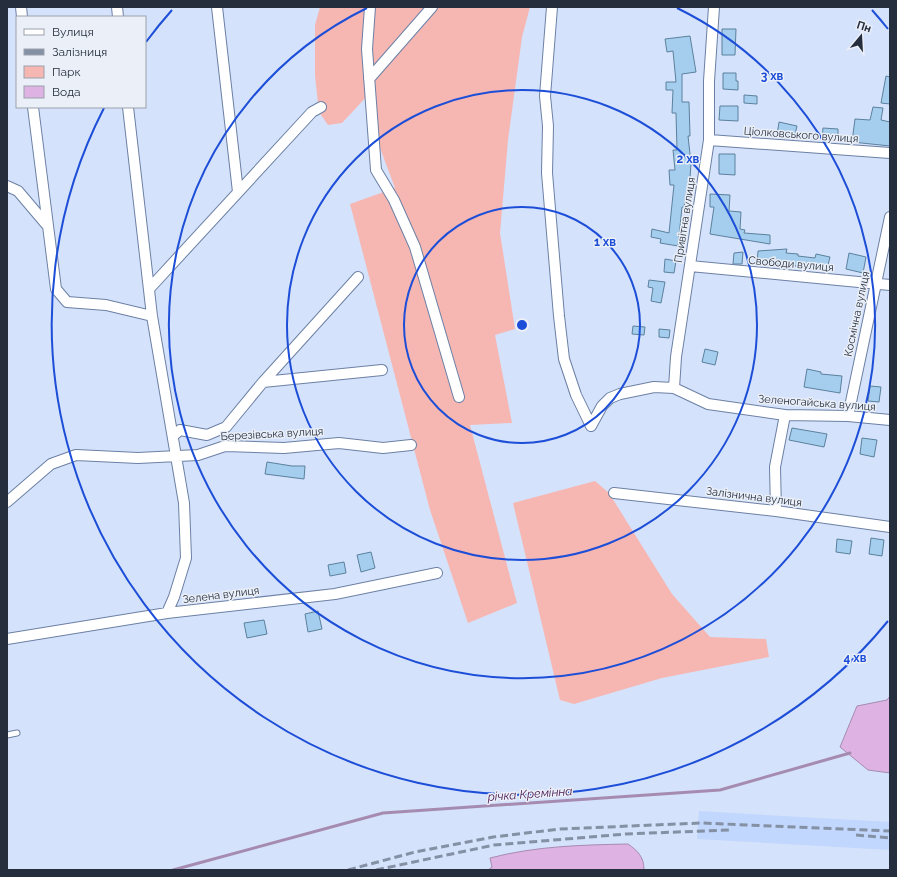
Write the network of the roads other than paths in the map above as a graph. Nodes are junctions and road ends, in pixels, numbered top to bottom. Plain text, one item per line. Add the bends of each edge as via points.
1 (217, 7) edge
2 (370, 7) edge
3 (432, 7) edge
4 (552, 7) edge
5 (714, 7) edge
6 (369, 79) junction
7 (322, 107) dead end
8 (33, 108) edge
9 (128, 108) edge
10 (709, 140) junction
11 (890, 153) edge
12 (7, 186) edge
13 (238, 192) junction
14 (890, 217) edge
15 (46, 224) junction
16 (690, 266) junction
17 (358, 277) dead end
18 (876, 284) junction
19 (890, 285) edge
20 (149, 289) junction
21 (152, 316) junction
22 (382, 370) dead end
23 (263, 382) junction
24 (674, 388) junction
25 (459, 397) dead end
26 (785, 415) junction
27 (848, 416) junction
28 (890, 420) edge
29 (173, 436) junction
30 (411, 445) dead end
31 (177, 455) junction
32 (614, 493) dead end
33 (7, 502) edge
34 (776, 511) junction
35 (890, 527) edge
36 (437, 572) dead end
37 (167, 613) junction
38 (7, 639) edge
39 (17, 733) dead end
40 (7, 735) edge

1 - 13 street
2 - 6 street via 367,49
3 - 6 street
4 - 24 street via 545,96 548,126 547,173 564,359 576,395 591,426 602,406 610,398 654,387
5 - 10 street, Привітна вулиця via 709,81
6 - 25 street via 376,170 394,200 416,247
7 - 13 street via 312,112
8 - 15 street
9 - 20 street
10 - 11 street, Ціолковського вулиця
10 - 16 street, Привітна вулиця
12 - 15 street via 18,191
13 - 20 street
14 - 18 street, Космічна вулиця
15 - 21 street via 56,289 66,302 106,304
16 - 18 street, Свободи вулиця
16 - 24 street, Привітна вулиця via 675,362
17 - 23 street
18 - 19 street, Свободи вулиця
18 - 27 street, Космічна вулиця
20 - 21 street
21 - 29 street
22 - 23 street
23 - 29 street via 226,427 207,434 180,430
24 - 26 street, Зеленогайська вулиця via 708,404
26 - 27 street, Зеленогайська вулиця
26 - 34 street via 775,467
27 - 28 street, Зеленогайська вулиця
29 - 31 street
30 - 31 street, Березівська вулиця via 383,448 339,443 284,448 225,446 198,455
31 - 33 street, Березівська вулиця via 118,458 76,455 51,464
31 - 37 street via 184,503 186,558
32 - 34 street, Залізнична вулиця
34 - 35 street, Залізнична вулиця
36 - 37 street, Зелена вулиця via 335,594
37 - 38 street, Зелена вулиця
39 - 40 lane

